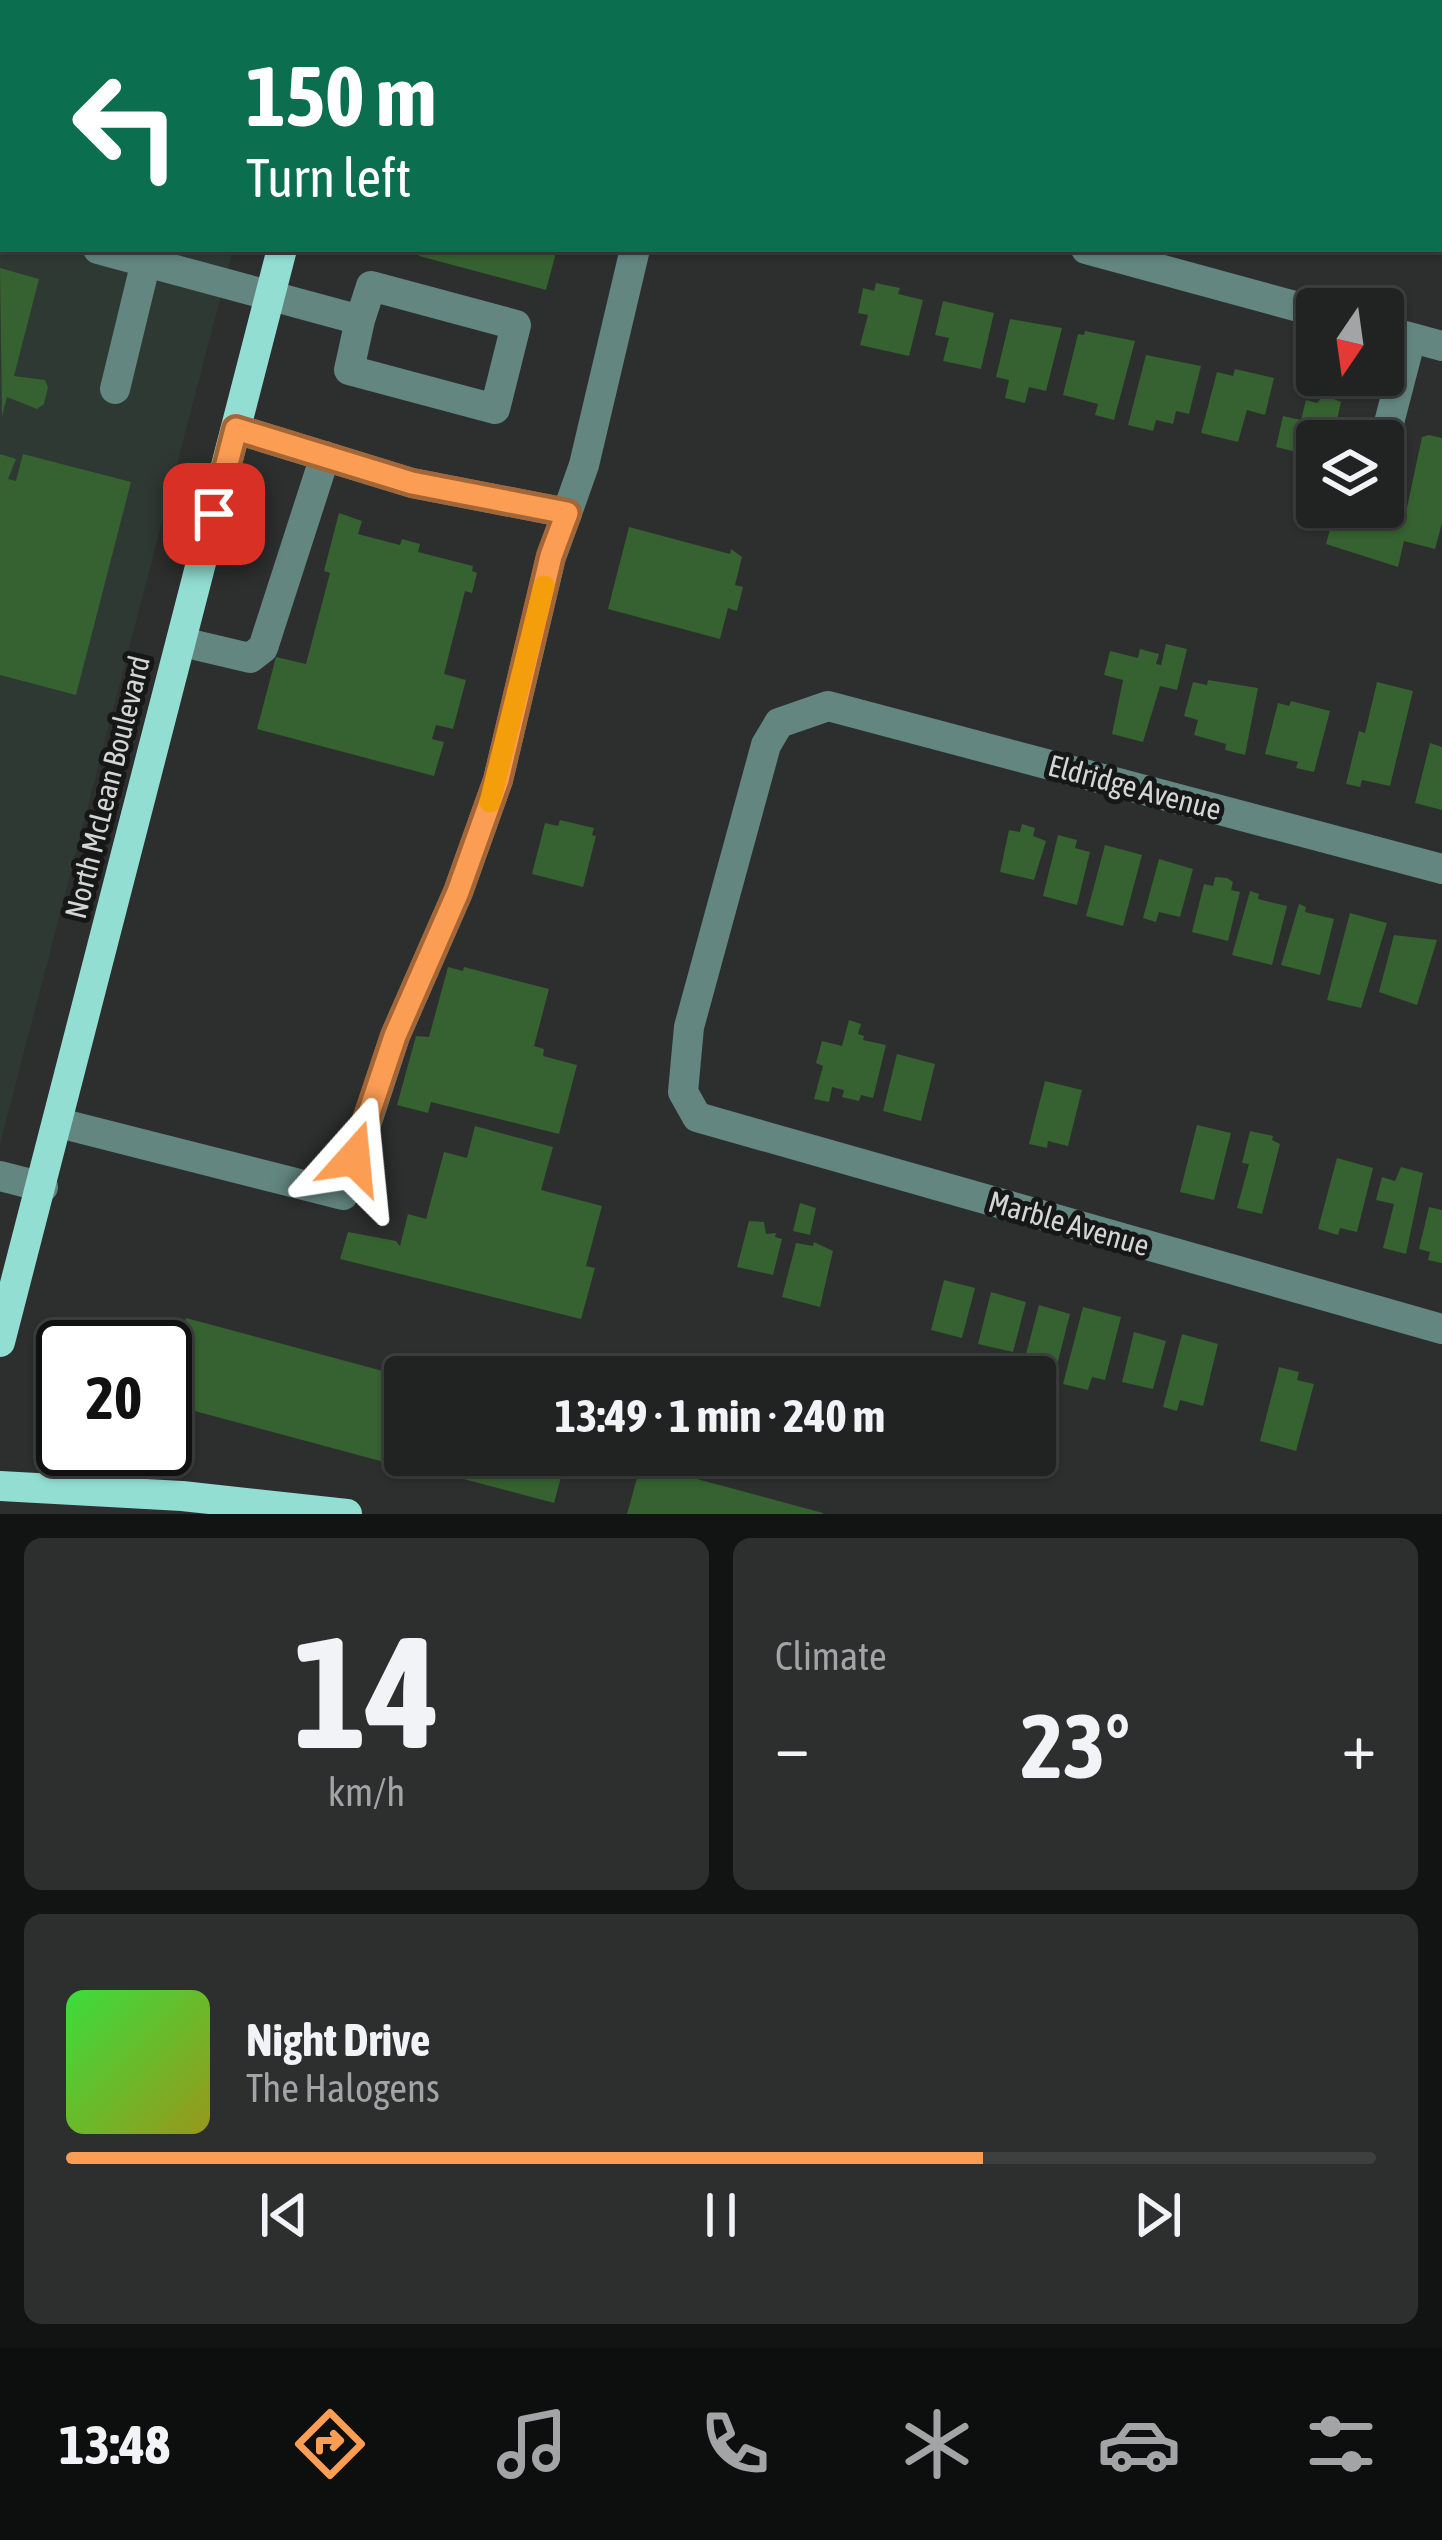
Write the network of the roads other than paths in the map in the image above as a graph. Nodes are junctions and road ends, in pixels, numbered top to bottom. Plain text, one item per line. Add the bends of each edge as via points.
1 (281, 252) edge
2 (634, 252) edge
3 (1097, 252) edge
4 (147, 255) edge
5 (270, 294) junction
6 (1296, 306) edge
7 (360, 320) junction
8 (1404, 336) edge
9 (1442, 346) edge
10 (115, 388) dead end
11 (236, 429) junction
12 (326, 457) junction
13 (567, 513) junction
14 (182, 642) junction
15 (1442, 869) edge
16 (697, 1117) joint
17 (59, 1123) junction
18 (0, 1176) edge
19 (43, 1187) junction
20 (1442, 1329) edge
21 (0, 1342) edge
22 (0, 1486) edge
23 (347, 1514) edge

1 - 5 main road, North McLean Boulevard
2 - 13 street
3 - 6 street
4 - 5 street
4 - 10 street
5 - 7 street
5 - 11 main road, North McLean Boulevard
7 - 7 street via 349,370 495,410 516,325 371,286
8 - 9 street
11 - 12 street
11 - 14 main road, North McLean Boulevard
12 - 13 street
12 - 14 street via 263,648 250,658
13 - 17 street via 498,780 395,1036 343,1195
14 - 17 main road, North McLean Boulevard
15 - 16 street, Eldridge Avenue via 828,706 778,723 766,745 689,1027 682,1092
16 - 20 street, Marble Avenue
17 - 19 main road, North McLean Boulevard
18 - 19 street
19 - 21 main road, North McLean Boulevard
22 - 23 main road

